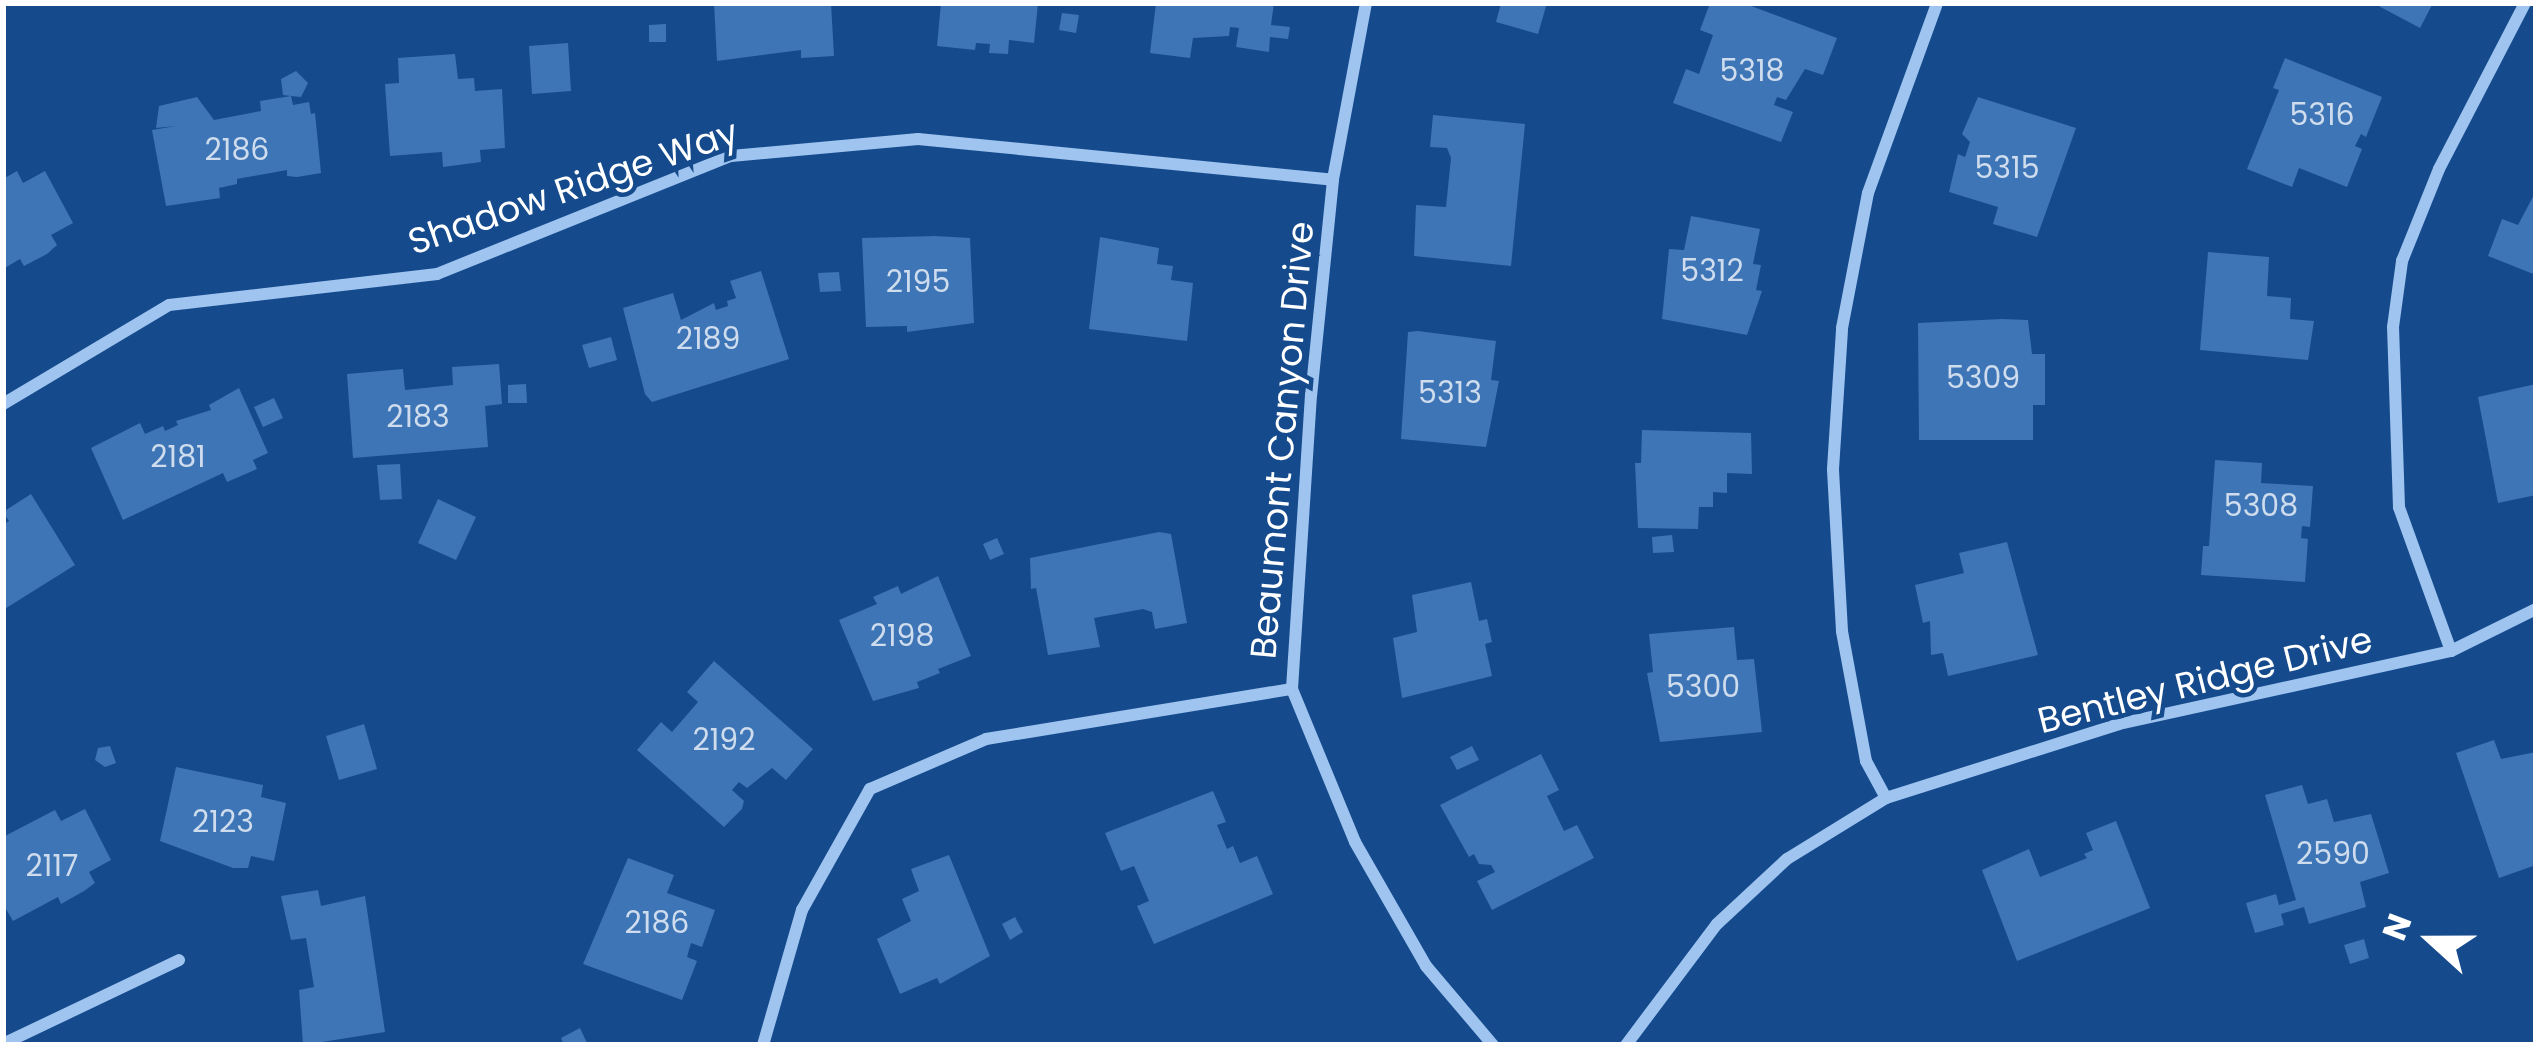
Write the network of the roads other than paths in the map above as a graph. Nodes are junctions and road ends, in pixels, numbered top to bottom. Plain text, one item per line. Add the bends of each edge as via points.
1 (1366, 3) edge
2 (1937, 3) edge
3 (2525, 3) edge
4 (1333, 180) junction
5 (3, 404) edge
6 (2536, 609) edge
7 (2451, 651) junction
8 (1292, 689) junction
9 (1886, 798) junction
10 (179, 960) dead end
11 (3, 1044) edge
12 (763, 1045) edge
13 (1493, 1045) edge
14 (1626, 1045) edge

1 - 4 street, Beaumont Canyon Drive
2 - 9 street via 1868,193 1842,328 1833,469 1843,631 1866,760
3 - 7 street via 2432,187 2402,261 2393,327 2399,506
4 - 5 street, Shadow Ridge Way via 918,139 730,156 436,274 169,305
4 - 8 street, Beaumont Canyon Drive
6 - 7 street, Bentley Ridge Drive
7 - 9 street, Bentley Ridge Drive via 2119,724
8 - 12 street via 986,739 869,789 802,910
8 - 13 street, Beaumont Canyon Drive via 1366,862 1426,966
9 - 14 street, Bentley Ridge Drive via 1786,859 1717,924
10 - 11 street

